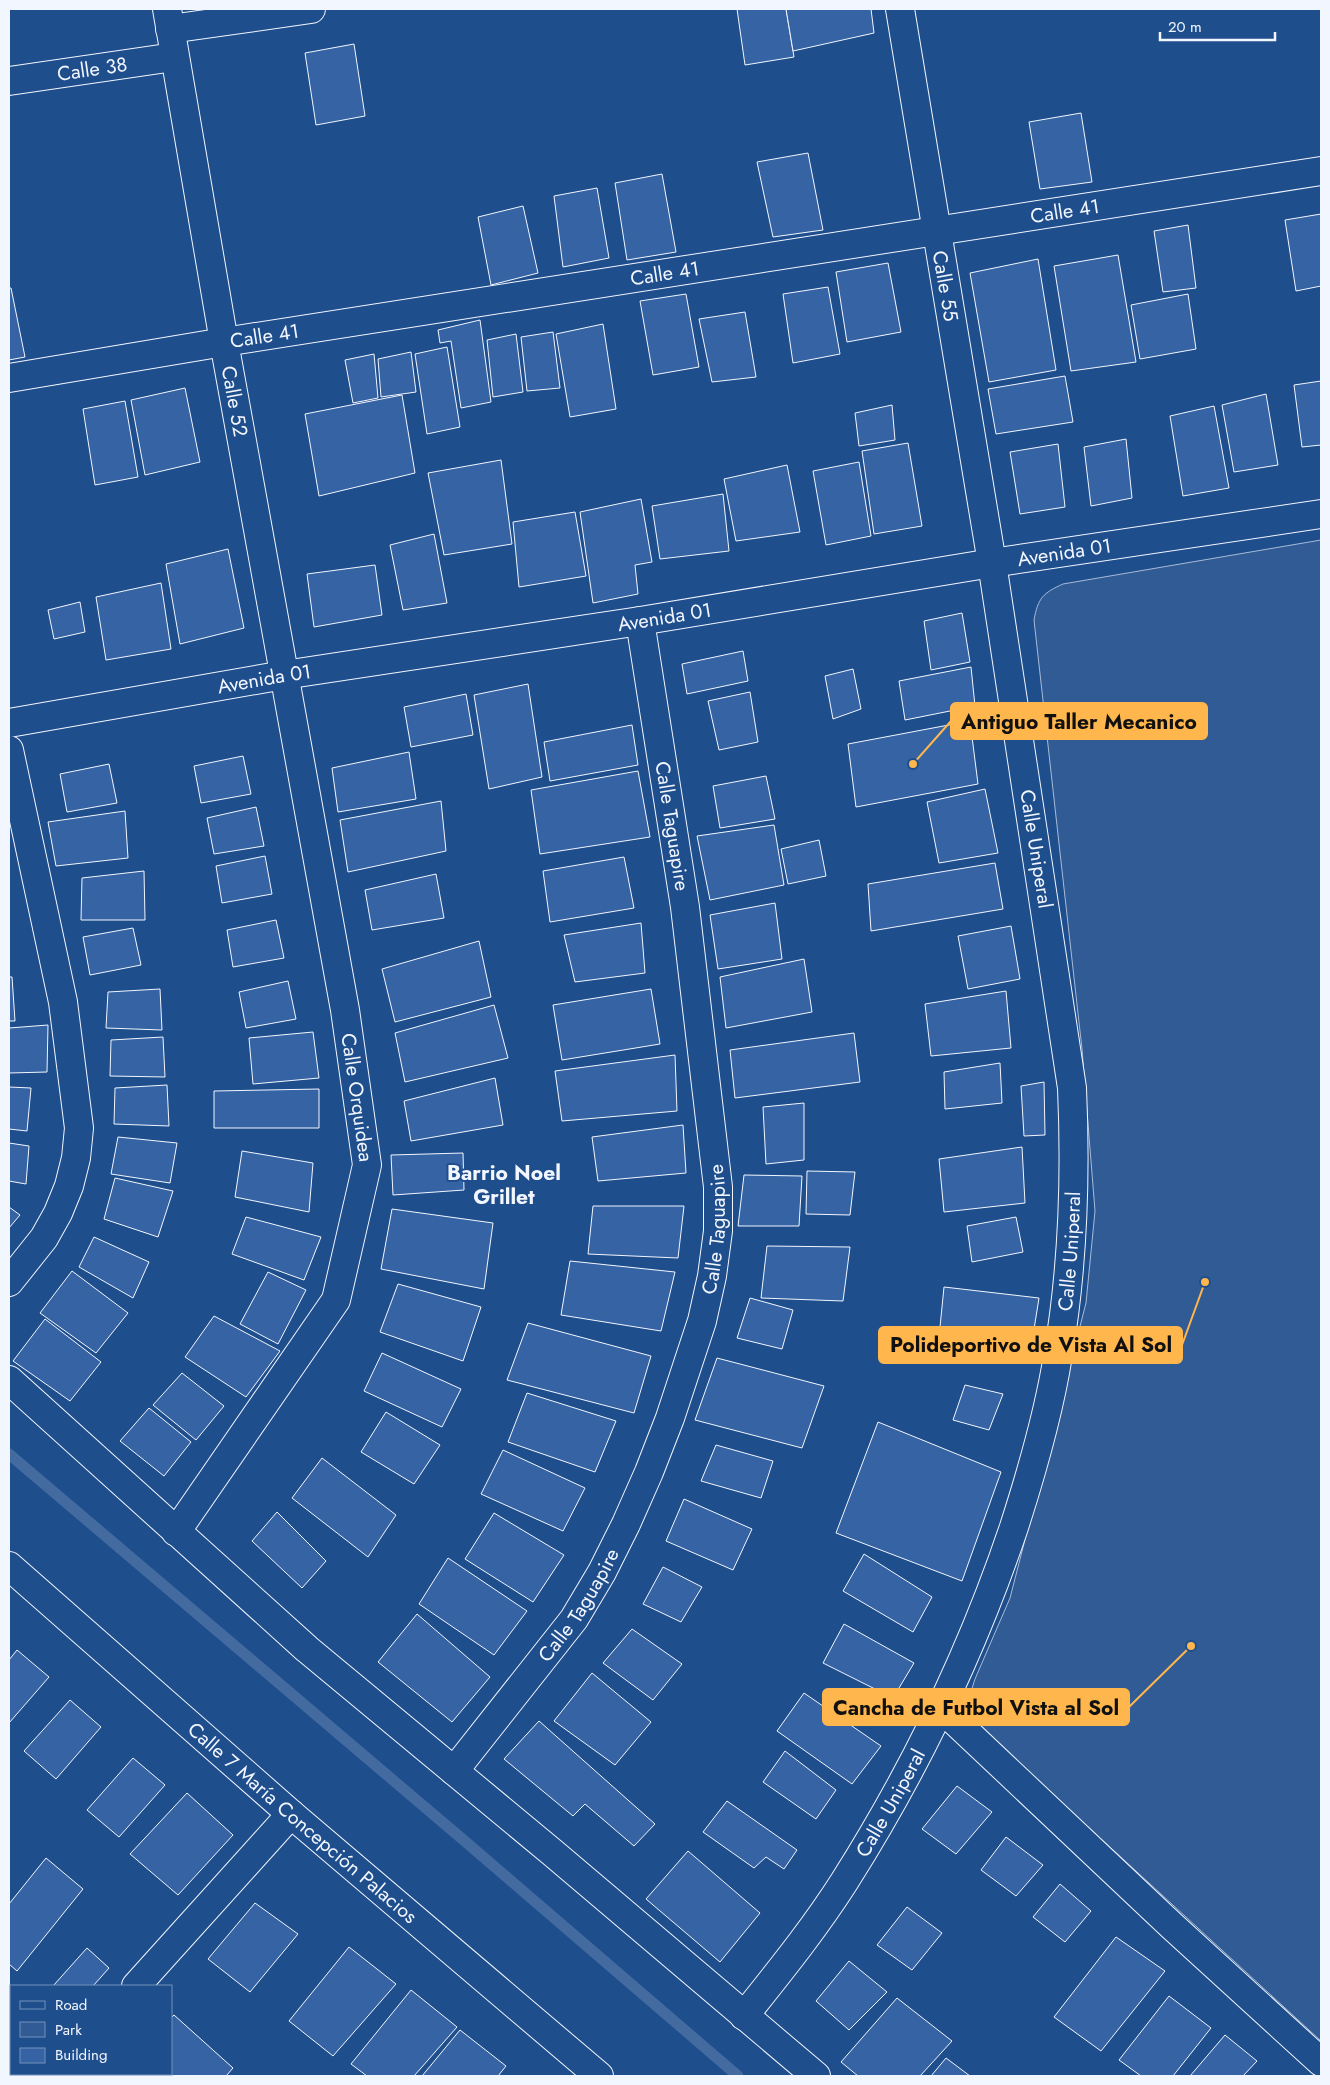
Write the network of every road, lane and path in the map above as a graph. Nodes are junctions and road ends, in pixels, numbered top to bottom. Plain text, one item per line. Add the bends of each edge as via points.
1 (311, 9) edge
2 (900, 9) edge
3 (169, 19) edge
4 (174, 57) junction
5 (9, 80) edge
6 (1321, 172) edge
7 (936, 232) junction
8 (224, 342) junction
9 (9, 378) edge
10 (1321, 514) edge
11 (992, 563) junction
12 (640, 621) junction
13 (284, 675) junction
14 (9, 723) edge
15 (9, 750) edge
16 (9, 1282) edge
17 (9, 1380) edge
18 (176, 1532) junction
19 (9, 1566) edge
20 (941, 1708) junction
21 (454, 1771) junction
22 (291, 1814) junction
23 (137, 1985) edge
24 (744, 2016) junction
25 (1321, 2062) edge
26 (599, 2076) edge
27 (816, 2076) edge

1 - 3 street
2 - 7 street, Calle 55
3 - 4 street, Calle 52
4 - 5 street, Calle 38
4 - 8 street, Calle 52
6 - 7 street, Calle 41
7 - 8 street, Calle 41
7 - 11 street, Calle 55
8 - 9 street, Calle 41
8 - 13 street, Calle 52
10 - 11 street, Avenida 01
11 - 12 street, Avenida 01
11 - 20 street, Calle Uniperal via 1072,1088 1075,1154 1073,1222 1058,1356 1026,1490 970,1644
12 - 13 street, Avenida 01
12 - 21 street, Calle Taguapire via 685,907 718,1187 718,1232 712,1276 702,1321 670,1418 649,1472 602,1572 574,1619
13 - 14 street, Avenida 01
13 - 18 street, Calle Orquidea via 345,1010 367,1165 336,1300
15 - 16 street via 63,1002 79,1128 76,1158 58,1213 44,1238
17 - 18 street
18 - 21 street via 307,1649
19 - 22 street, Calle 7 María Concepción Palacios
20 - 24 street, Calle Uniperal via 886,1814 842,1884 795,1952
20 - 25 street
21 - 24 street
22 - 23 street
22 - 26 street, Calle 7 María Concepción Palacios
24 - 27 street

